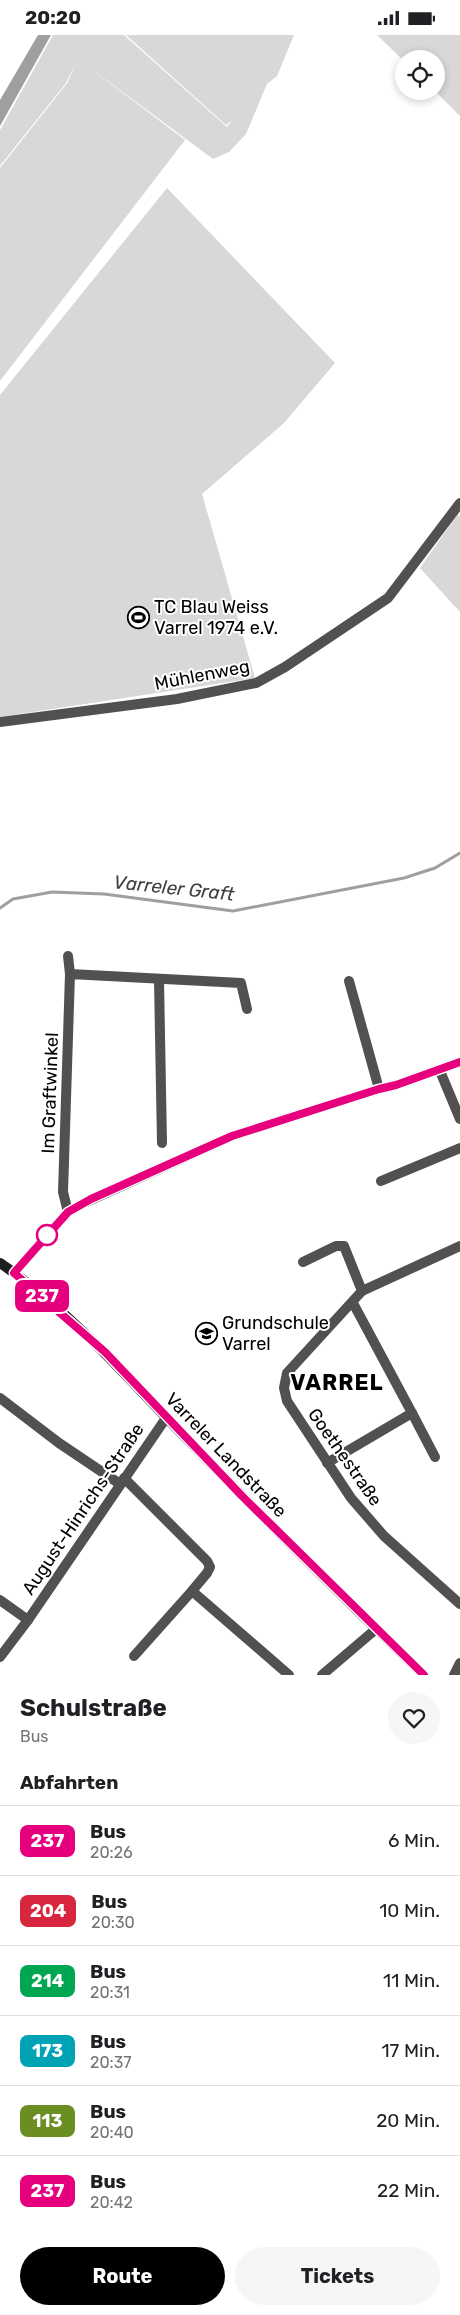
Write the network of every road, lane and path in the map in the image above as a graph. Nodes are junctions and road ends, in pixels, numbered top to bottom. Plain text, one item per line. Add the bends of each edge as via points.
1 (460, 503) edge
2 (0, 722) edge
3 (68, 957) dead end
4 (70, 974) junction
5 (159, 980) junction
6 (349, 981) dead end
7 (247, 1009) dead end
8 (460, 1062) edge
9 (440, 1071) junction
10 (379, 1089) junction
11 (460, 1119) edge
12 (162, 1143) dead end
13 (460, 1148) edge
14 (381, 1181) dead end
15 (68, 1212) junction
16 (460, 1246) edge
17 (303, 1262) dead end
18 (0, 1263) edge
19 (14, 1273) junction
20 (362, 1291) junction
21 (353, 1303) junction
22 (0, 1398) edge
23 (412, 1413) junction
24 (166, 1418) junction
25 (435, 1457) dead end
26 (326, 1463) junction
27 (122, 1481) junction
28 (192, 1591) junction
29 (0, 1600) edge
30 (460, 1604) edge
31 (28, 1619) junction
32 (376, 1629) junction
33 (134, 1656) dead end
34 (0, 1657) edge
35 (460, 1663) edge
36 (289, 1675) edge
37 (322, 1675) edge
38 (424, 1675) edge
39 (454, 1675) edge

1 - 2 street, Mühlenweg via 388,598 286,667 256,683 177,699
3 - 4 street, Im Graftwinkel
4 - 5 street
4 - 15 street, Im Graftwinkel via 63,1192
5 - 7 street via 241,983
5 - 12 street
6 - 10 street
8 - 9 main road
9 - 10 main road
9 - 11 street
10 - 15 main road via 232,1136
13 - 14 street
15 - 19 main road
16 - 20 street, Goethestraße
17 - 20 street via 336,1246 344,1246
18 - 19 main road, Varreler Landstraße
19 - 24 main road, Varreler Landstraße via 105,1352
20 - 21 street, Goethestraße
21 - 23 street
21 - 26 street, Goethestraße via 287,1373 284,1388 287,1401
22 - 27 street via 59,1443
23 - 25 street
23 - 26 street
24 - 27 street, August-Hinrichs-Straße
24 - 32 main road, Varreler Landstraße
26 - 30 street, Goethestraße via 384,1536
27 - 28 street via 207,1561 210,1567
27 - 31 street, August-Hinrichs-Straße
28 - 33 street
28 - 36 street
29 - 31 street, August-Hinrichs-Straße
31 - 34 street, August-Hinrichs-Straße
32 - 37 street
32 - 38 main road, Varreler Landstraße
35 - 39 street

